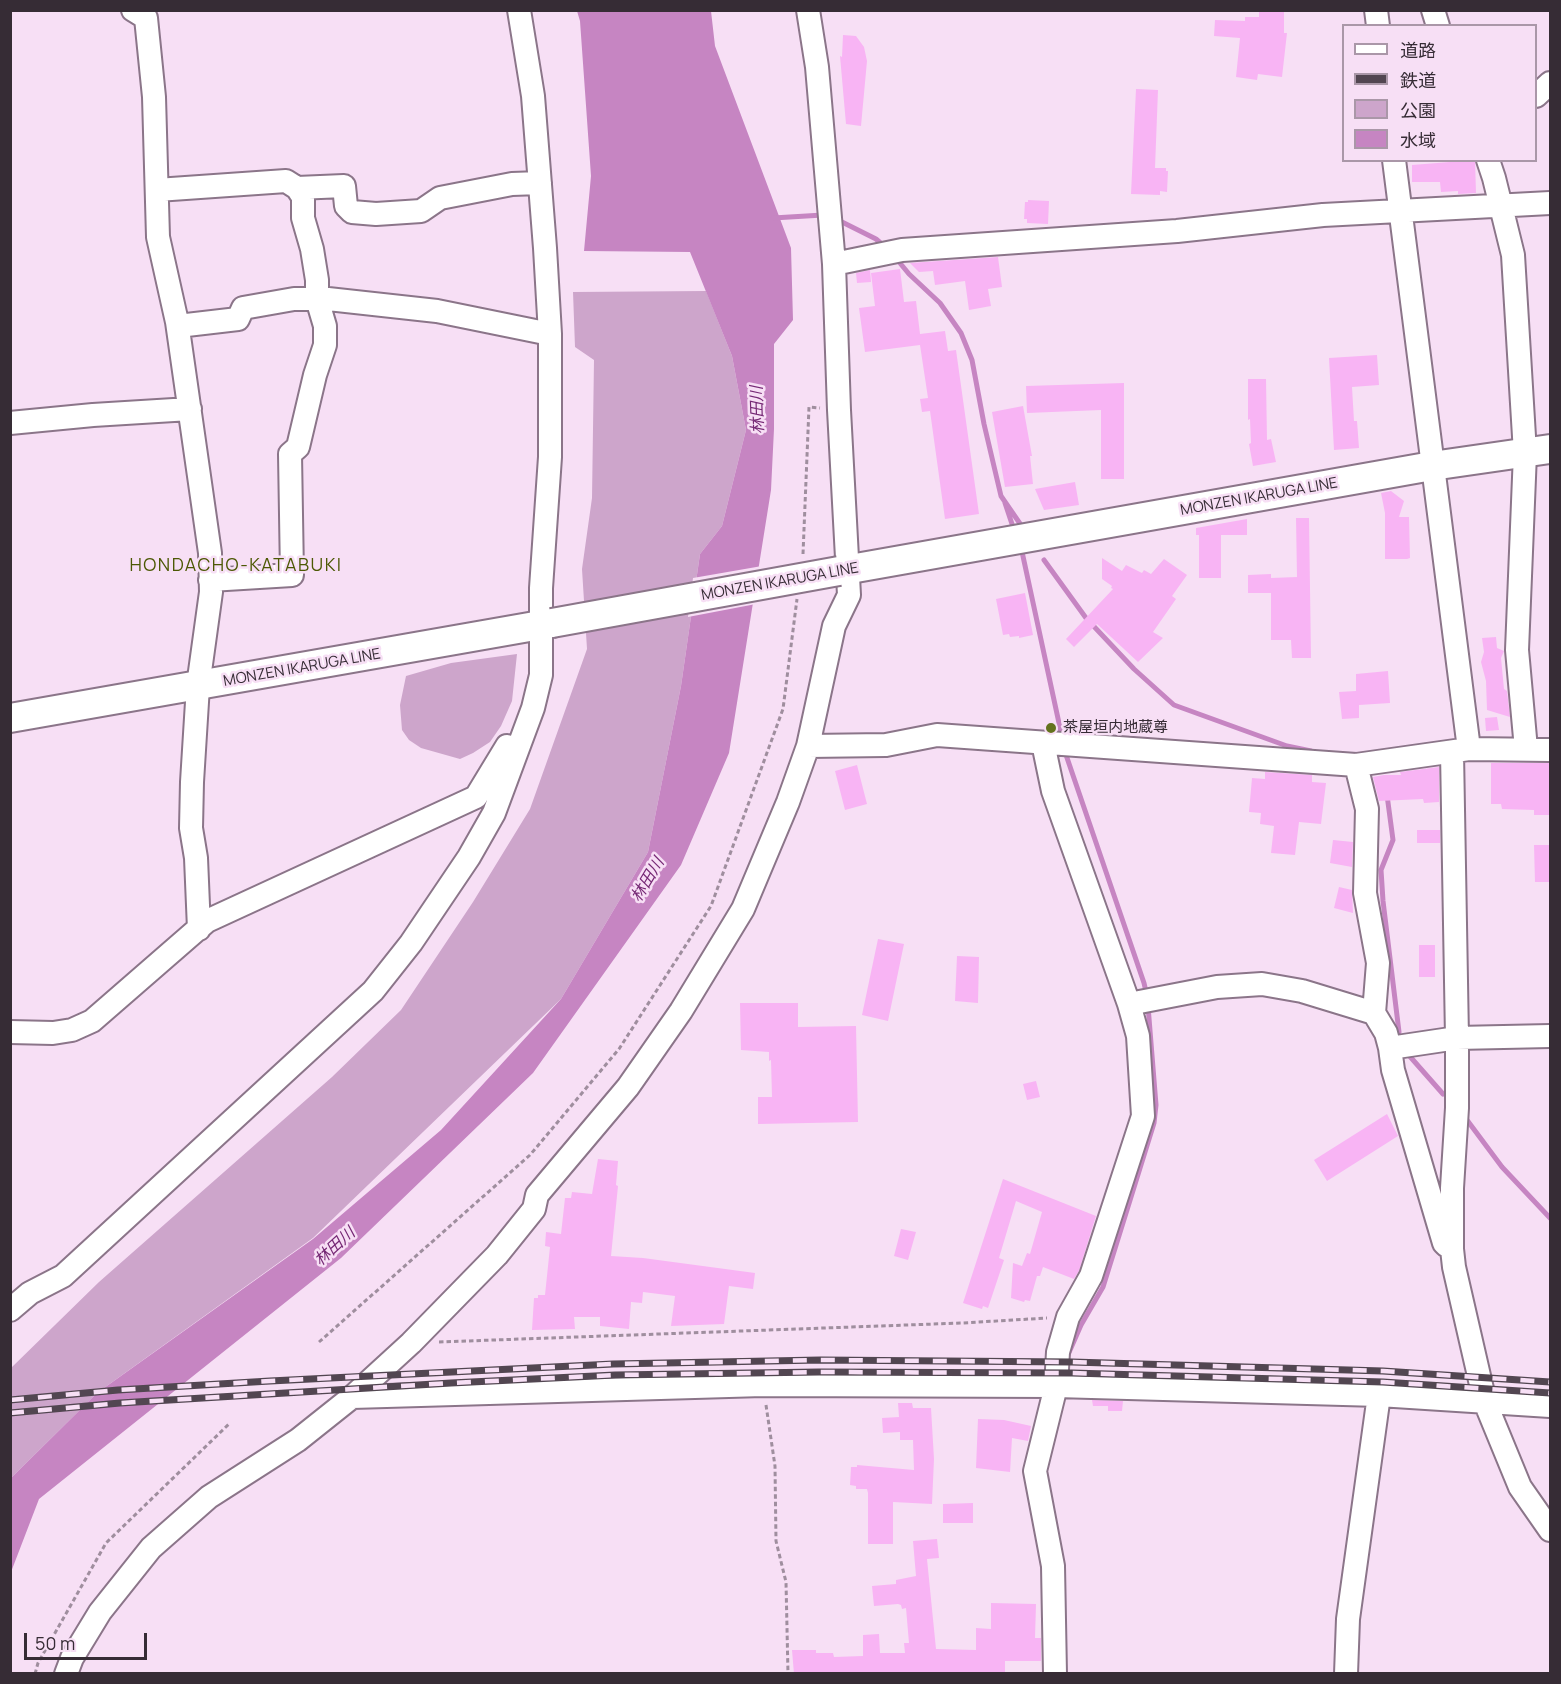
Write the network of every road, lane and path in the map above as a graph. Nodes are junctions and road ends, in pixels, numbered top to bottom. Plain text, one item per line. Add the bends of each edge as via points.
1 (133, 10) edge
2 (519, 10) edge
3 (808, 10) edge
4 (1551, 83) edge
5 (1537, 95) edge
6 (1394, 162) edge
7 (1489, 162) edge
8 (540, 183) junction
9 (297, 188) junction
10 (157, 190) junction
11 (1551, 203) edge
12 (1502, 205) junction
13 (1400, 211) junction
14 (834, 264) junction
15 (317, 299) junction
16 (178, 327) junction
17 (550, 334) junction
18 (190, 409) junction
19 (839, 410) junction
20 (10, 423) edge
21 (1538, 451) edge
22 (1432, 466) junction
23 (802, 561) dead end
24 (843, 570) junction
25 (210, 580) junction
26 (798, 595) dead end
27 (547, 624) junction
28 (198, 686) junction
29 (533, 708) junction
30 (10, 718) edge
31 (1043, 743) junction
32 (808, 746) junction
33 (1526, 749) junction
34 (1460, 750) junction
35 (1551, 750) edge
36 (1356, 765) junction
37 (199, 929) junction
38 (1129, 1004) junction
39 (1374, 1013) junction
40 (10, 1032) edge
41 (1551, 1036) edge
42 (1457, 1038) junction
43 (1390, 1048) junction
44 (1452, 1249) junction
45 (10, 1310) edge
46 (1068, 1317) junction
47 (320, 1342) dead end
48 (411, 1343) junction
49 (763, 1385) junction
50 (1056, 1386) junction
51 (1379, 1395) junction
52 (352, 1397) junction
53 (1485, 1402) junction
54 (1551, 1406) edge
55 (230, 1424) dead end
56 (1551, 1530) edge
57 (35, 1674) edge
58 (66, 1674) edge
59 (788, 1674) edge
60 (1054, 1674) edge
61 (1346, 1674) edge

1 - 10 street via 146,18
2 - 8 street via 533,96
3 - 14 street via 817,67
4 - 5 street
6 - 13 street
7 - 12 street
8 - 9 street via 512,184 440,198 421,211 376,214 352,212 346,206 344,186
8 - 17 street
9 - 10 street via 286,181
9 - 15 street via 303,197
10 - 16 street via 158,237
11 - 12 street
12 - 13 street
12 - 21 street via 1514,255
13 - 14 street via 902,250
13 - 22 street
14 - 19 street
15 - 16 street via 243,308 238,319
15 - 17 street via 437,311
15 - 25 street via 325,326 325,345 298,447 290,454 292,575
16 - 18 street
17 - 27 street via 550,457 541,588
18 - 20 street
18 - 25 street via 210,554
19 - 23 path via 809,407
19 - 24 street
21 - 22 main road, MONZEN IKARUGA LINE
21 - 33 street via 1517,650
22 - 24 main road, MONZEN IKARUGA LINE
22 - 34 street
24 - 27 main road, MONZEN IKARUGA LINE, bridge
24 - 32 street via 849,595 834,626
25 - 28 street
26 - 47 path via 783,709 711,906 619,1049 530,1155
27 - 28 main road, MONZEN IKARUGA LINE
27 - 29 street
28 - 30 main road, MONZEN IKARUGA LINE
28 - 37 street via 191,828
29 - 37 street via 517,723 476,797 207,921
29 - 45 street via 494,813 469,857 411,943 372,991 63,1276 30,1293
31 - 32 street via 937,735 886,745
31 - 36 street
31 - 38 street via 1053,791
32 - 48 street via 743,909 681,1011 628,1087 537,1195 534,1209 497,1255
33 - 34 street
33 - 35 street
34 - 36 street
34 - 42 street
36 - 39 street via 1367,809 1365,893 1378,963
37 - 40 street via 92,1021 53,1033
38 - 39 street via 1216,987 1262,984 1302,990
38 - 46 street via 1138,1036 1143,1116 1091,1276
39 - 43 street
41 - 42 street
42 - 43 street
42 - 44 street
43 - 44 street via 1444,1243
44 - 53 street
46 - 48 path
46 - 50 street via 1058,1352
48 - 52 street
49 - 50 street
49 - 52 street
49 - 59 path via 775,1466 776,1541 786,1582
50 - 51 street
50 - 60 street via 1035,1471 1053,1566
51 - 53 street
51 - 61 street via 1348,1619
52 - 58 street via 298,1440 208,1497 151,1548 100,1612
53 - 54 street
53 - 56 street via 1520,1487
55 - 57 path via 106,1544

